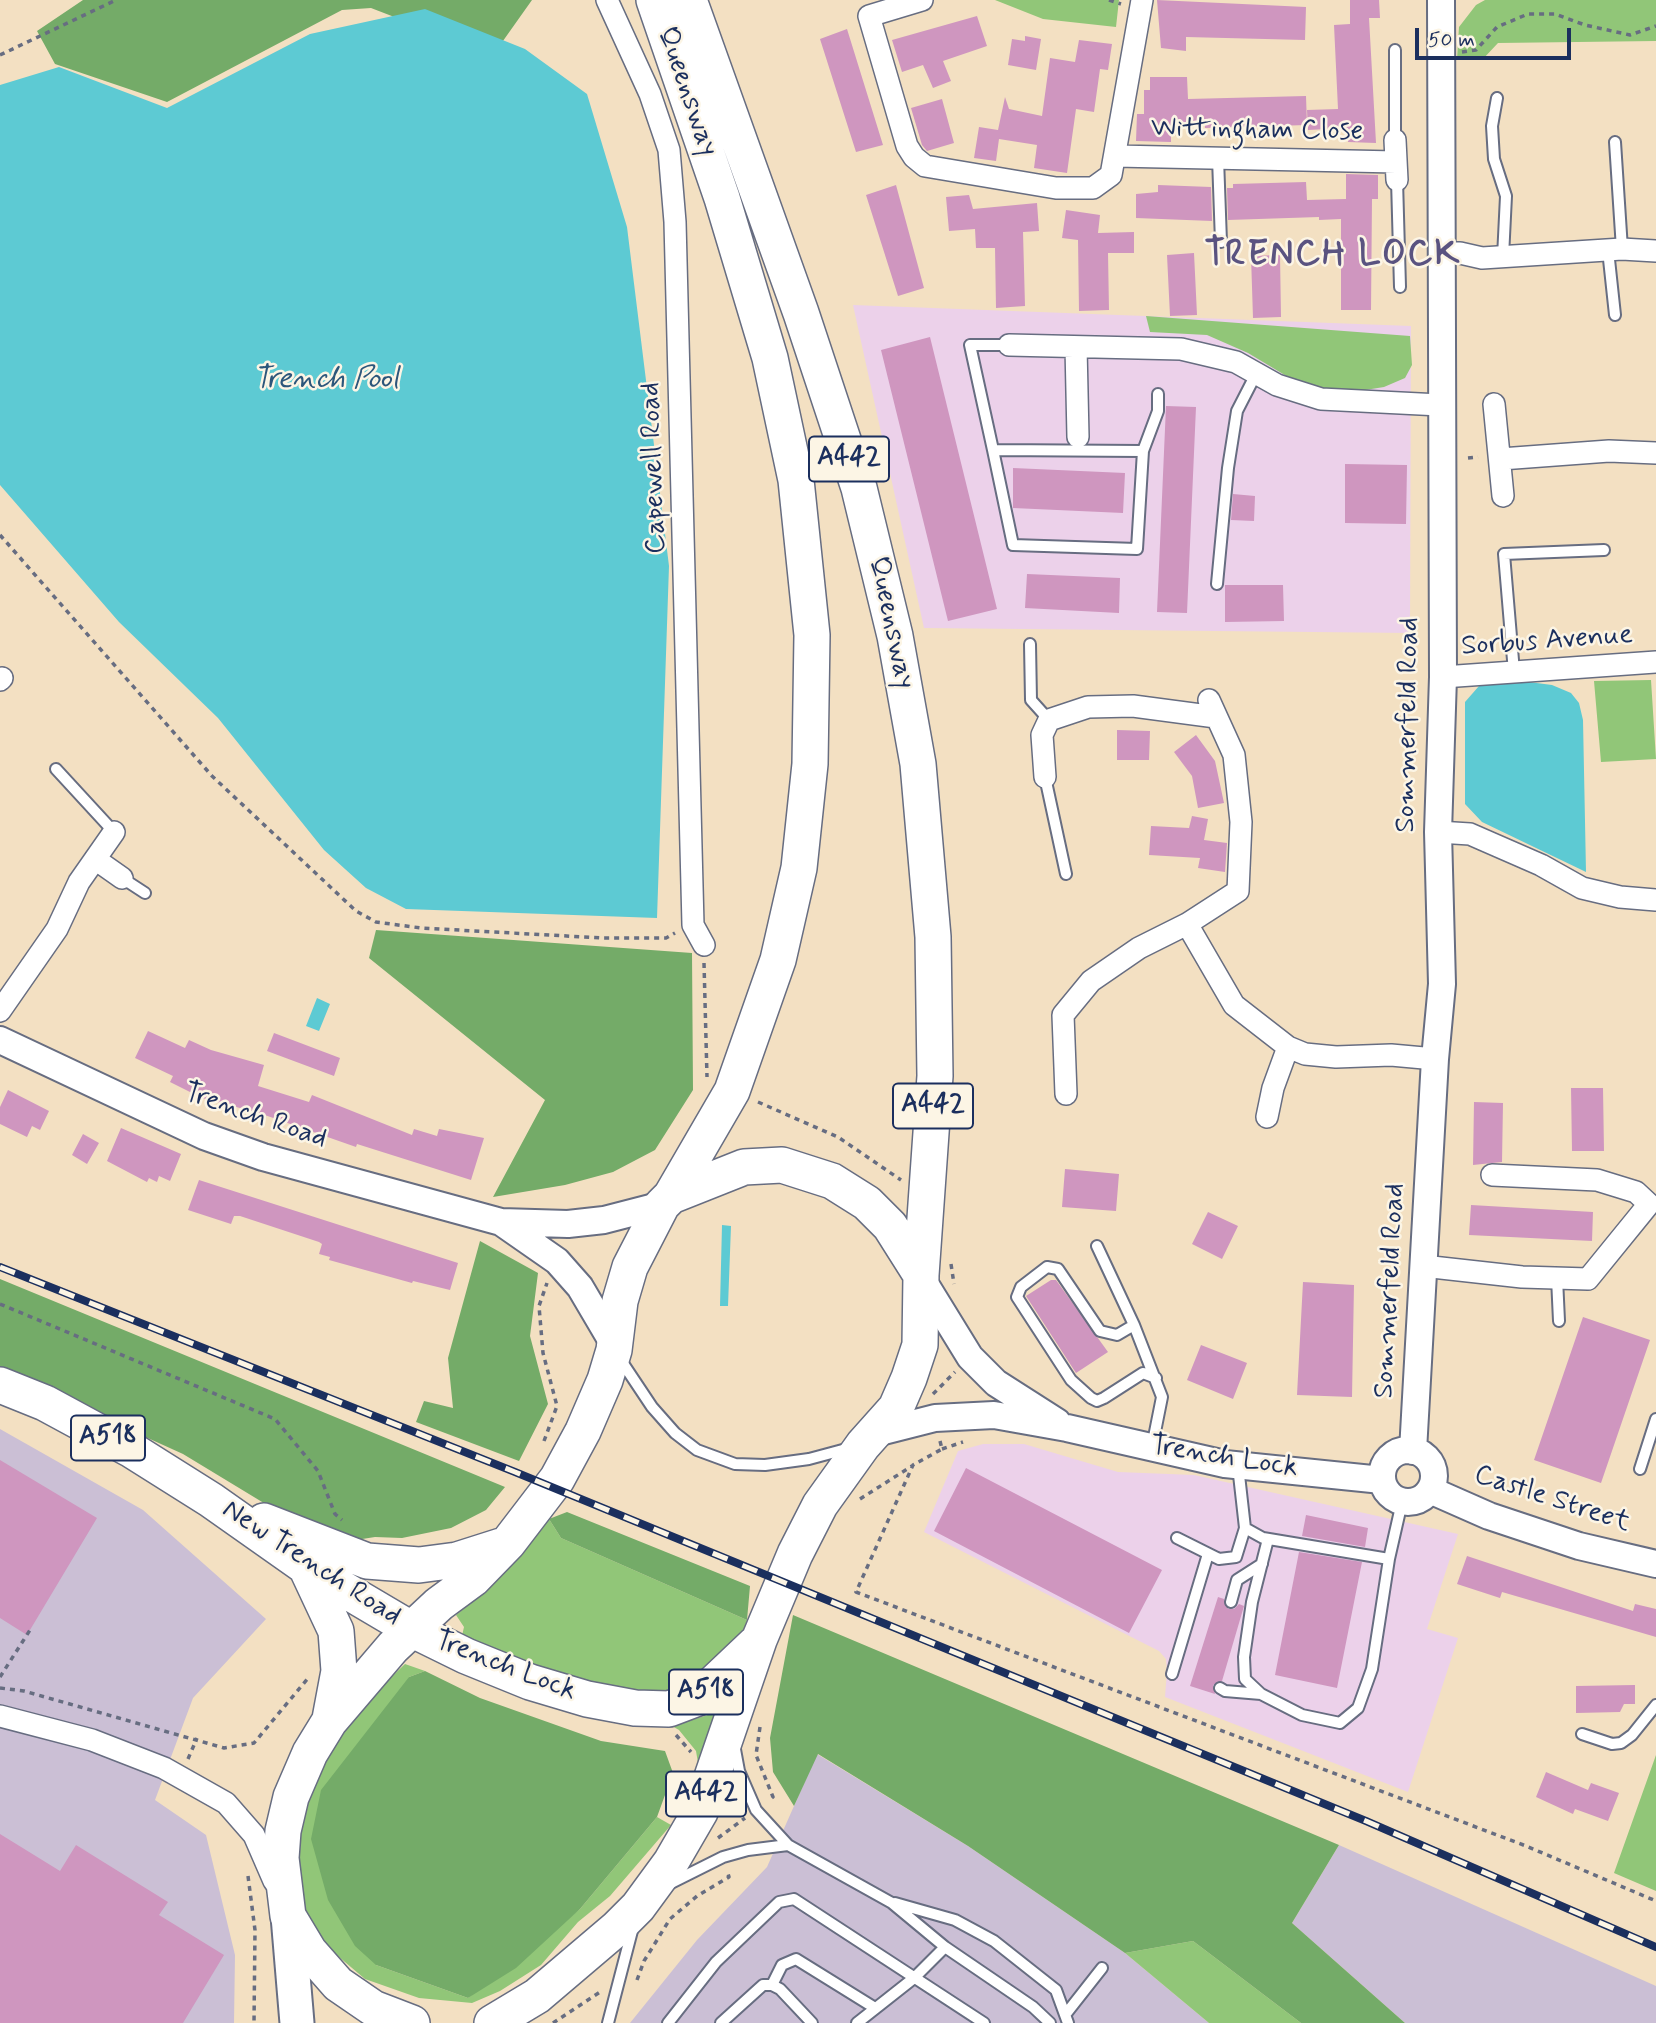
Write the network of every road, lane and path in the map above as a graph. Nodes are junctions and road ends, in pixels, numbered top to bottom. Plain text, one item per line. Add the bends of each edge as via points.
1 (116, 0) edge
2 (607, 0) edge
3 (654, 0) edge
4 (689, 0) edge
5 (922, 0) edge
6 (1142, 0) edge
7 (1441, 0) edge
8 (1656, 26) edge
9 (1395, 50) dead end
10 (1460, 52) dead end
11 (0, 55) edge
12 (1497, 98) dead end
13 (1395, 140) joint
14 (1615, 142) dead end
15 (1116, 156) junction
16 (1218, 158) junction
17 (1397, 171) junction
18 (1221, 242) dead end
19 (1615, 250) junction
20 (1656, 251) edge
21 (1441, 253) junction
22 (1503, 257) junction
23 (1400, 287) dead end
24 (1615, 315) dead end
25 (1009, 345) joint
26 (1076, 347) junction
27 (1256, 374) junction
28 (1158, 394) dead end
29 (1494, 404) dead end
30 (1440, 405) junction
31 (1078, 437) dead end
32 (993, 450) junction
33 (1143, 451) junction
34 (1656, 453) edge
35 (1501, 459) junction
36 (1503, 496) dead end
37 (0, 536) edge
38 (1604, 550) dead end
39 (1217, 584) dead end
40 (1030, 644) dead end
41 (1655, 668) edge
42 (1514, 672) junction
43 (1443, 677) junction
44 (1049, 720) junction
45 (56, 769) dead end
46 (1045, 777) joint
47 (114, 832) joint
48 (1438, 832) junction
49 (95, 859) junction
50 (1066, 874) dead end
51 (122, 878) joint
52 (145, 892) dead end
53 (1656, 900) edge
54 (1187, 924) junction
55 (667, 937) dead end
56 (704, 945) joint
57 (0, 1011) edge
58 (0, 1040) edge
59 (1288, 1047) junction
60 (1435, 1059) junction
61 (706, 1076) dead end
62 (1066, 1094) dead end
63 (1267, 1117) dead end
64 (1492, 1175) dead end
65 (1653, 1200) edge
66 (666, 1201) junction
67 (501, 1222) junction
68 (1097, 1246) dead end
69 (1423, 1266) junction
70 (922, 1277) junction
71 (1557, 1278) junction
72 (0, 1304) edge
73 (1559, 1321) dead end
74 (1134, 1325) junction
75 (614, 1347) junction
76 (1156, 1378) junction
77 (0, 1385) edge
78 (1656, 1419) edge
79 (1068, 1428) junction
80 (869, 1439) junction
81 (970, 1440) dead end
82 (1152, 1447) junction
83 (942, 1448) dead end
84 (1413, 1451) junction
85 (913, 1465) dead end
86 (1238, 1466) junction
87 (1640, 1469) dead end
88 (1382, 1480) junction
89 (1430, 1490) junction
90 (211, 1500) junction
91 (1402, 1502) junction
92 (855, 1505) dead end
93 (343, 1522) dead end
94 (1245, 1528) junction
95 (1177, 1538) dead end
96 (1268, 1539) junction
97 (508, 1543) junction
98 (1208, 1554) junction
99 (1389, 1559) junction
100 (1262, 1564) junction
101 (1656, 1564) edge
102 (866, 1566) dead end
103 (306, 1567) junction
104 (1231, 1602) dead end
105 (411, 1629) junction
106 (30, 1630) dead end
107 (759, 1640) junction
108 (316, 1667) dead end
109 (1172, 1674) dead end
110 (0, 1677) edge
111 (0, 1688) edge
112 (1220, 1688) dead end
113 (1261, 1694) junction
114 (1656, 1705) edge
115 (0, 1716) edge
116 (746, 1721) junction
117 (330, 1722) junction
118 (1582, 1734) dead end
119 (197, 1738) junction
120 (192, 1752) dead end
121 (756, 1811) junction
122 (788, 1846) junction
123 (723, 1857) junction
124 (248, 1876) dead end
125 (643, 1901) junction
126 (1656, 1901) edge
127 (892, 1903) junction
128 (286, 1910) junction
129 (945, 1947) junction
130 (1102, 1968) dead end
131 (914, 1978) junction
132 (772, 1985) junction
133 (615, 1996) junction
134 (875, 2008) junction
135 (1066, 2019) edge
136 (254, 2023) edge
137 (298, 2023) edge
138 (412, 2023) edge
139 (492, 2023) edge
140 (553, 2023) edge
141 (608, 2023) edge
142 (668, 2023) edge
143 (722, 2023) edge
144 (812, 2023) edge
145 (857, 2023) edge
146 (984, 2023) edge
147 (1050, 2023) edge

1 - 11 path
2 - 56 street, Capewell Road via 650,94 669,150 676,250 693,925
3 - 66 highway, Queensway / A442 via 722,198 770,358 796,480 811,635 810,764 799,868 778,960 732,1091
4 - 70 highway, Queensway / A442 via 859,488 895,636 918,764 933,937 935,1076
5 - 15 street via 869,16 907,146 925,166 1056,188 1093,188 1111,174
6 - 15 street
7 - 21 street, Sommerfeld Road
8 - 10 path via 1630,35 1555,14 1528,14 1497,27 1476,50
9 - 13 lane
12 - 22 lane via 1492,126 1494,159 1506,196
13 - 17 street
14 - 19 lane
15 - 16 street, Wittingham Close
16 - 17 street, Wittingham Close
16 - 18 lane
17 - 23 lane
19 - 20 street
19 - 22 street
19 - 24 lane
21 - 22 street
21 - 30 street, Sommerfeld Road
25 - 26 street
25 - 32 lane via 970,345
26 - 27 street via 1181,349 1236,362
26 - 31 street
27 - 30 street via 1321,399
27 - 39 lane via 1237,411
28 - 33 lane via 1158,411
29 - 35 street
30 - 43 street, Sommerfeld Road
32 - 33 lane
32 - 33 lane via 1013,545 1137,549
34 - 35 street via 1609,451
35 - 36 street
37 - 55 path via 212,776 356,911 376,922 421,928
38 - 42 lane via 1504,554
40 - 44 lane via 1031,701
41 - 42 street, Sorbus Avenue
42 - 43 street, Sorbus Avenue
43 - 48 street, Sommerfeld Road
44 - 46 street via 1042,735
44 - 54 street via 1088,708 1213,708 1234,755 1241,822 1238,891
45 - 47 lane
46 - 50 lane
47 - 49 street
48 - 53 street via 1470,834 1582,888
48 - 60 street, Sommerfeld Road via 1442,984
49 - 51 street
49 - 57 street via 57,929
51 - 52 lane
54 - 59 street via 1234,1005
54 - 62 street via 1139,948 1091,981 1063,1015
56 - 61 path
58 - 67 street, Trench Road via 204,1136 263,1157
59 - 60 street via 1305,1054
59 - 63 street
60 - 69 street, Sommerfeld Road
64 - 65 street via 1597,1180
65 - 71 street via 1588,1279
66 - 67 street via 604,1220
66 - 70 highway via 744,1167 794,1169 832,1181 867,1203 890,1226
66 - 75 highway, A442 via 630,1267
67 - 75 street via 557,1261 580,1287
68 - 74 lane
69 - 71 street
69 - 84 street, Sommerfeld Road
70 - 79 street via 970,1357 996,1383
70 - 80 highway, A442 via 920,1345 896,1408
71 - 73 lane
72 - 93 path via 275,1419 318,1471 335,1514
74 - 76 lane
74 - 76 lane via 1117,1335 1100,1331 1058,1269 1047,1267 1021,1287 1017,1297 1071,1380 1091,1398 1104,1398 1143,1373
75 - 80 lane via 652,1407 676,1433 697,1450 735,1464 809,1459
75 - 97 highway, A442 via 583,1431 538,1507
76 - 82 lane via 1162,1397
77 - 90 highway, New Trench Road / A518 via 45,1403
78 - 87 lane
79 - 80 street, Trench Lock via 994,1415 953,1416
79 - 82 street, Trench Lock
80 - 107 highway, A442 via 820,1506
81 - 83 path
82 - 86 street, Trench Lock
84 - 88 street via 1390,1457
84 - 89 street, Castle Street via 1432,1466
85 - 92 path
86 - 88 street, Trench Lock
86 - 94 lane
88 - 91 street via 1388,1494
89 - 91 street, Castle Street via 1418,1501
89 - 101 street, Castle Street via 1489,1517
90 - 97 highway, New Trench Road / A518 via 367,1561 419,1565 457,1560
90 - 103 highway, New Trench Road / A518
91 - 99 lane
94 - 96 lane
94 - 98 lane via 1236,1557 1219,1559
95 - 98 lane
96 - 99 lane
96 - 100 lane
97 - 105 highway, A442
98 - 109 lane
99 - 113 lane via 1372,1669 1358,1708 1340,1723 1301,1715
100 - 104 lane via 1237,1580
100 - 113 lane via 1244,1657 1245,1679
102 - 126 path via 856,1592 1526,1846
103 - 105 highway, New Trench Road / A518
103 - 117 highway, A518 via 337,1631 339,1671
105 - 107 highway, Trench Lock / A518 via 530,1682 635,1708 669,1709 698,1698
105 - 117 highway, Trench Lock / A442
106 - 110 path
107 - 116 highway, A442
108 - 119 path via 254,1743 224,1748
111 - 119 path
112 - 113 lane
114 - 118 lane via 1621,1743
115 - 128 street via 92,1740 164,1768 226,1803 254,1836
116 - 121 lane via 739,1771
116 - 121 path via 773,1797
116 - 125 highway, A442 via 694,1825
117 - 128 highway, Trench Lock / A442 via 301,1775 283,1831
119 - 120 path
121 - 122 lane
121 - 123 path via 716,1839
122 - 123 lane
122 - 127 lane
123 - 125 lane
123 - 133 path via 729,1877 670,1919 644,1961 630,2000
124 - 136 path via 255,1930
125 - 133 lane
125 - 139 highway, A442 via 537,1996
127 - 129 lane
127 - 135 lane via 955,1920 994,1941 1056,1990
128 - 137 main road, A442
128 - 138 highway, Trench Lock / A442 via 309,1951 338,1984 373,2008
129 - 131 lane
129 - 147 lane
130 - 135 lane
131 - 134 lane
131 - 142 lane via 794,1899 779,1902 716,1962
131 - 146 lane
132 - 134 lane via 782,1965 796,1959
132 - 143 lane via 763,1985
132 - 144 lane
133 - 140 path via 600,1992
133 - 141 lane
134 - 145 lane

